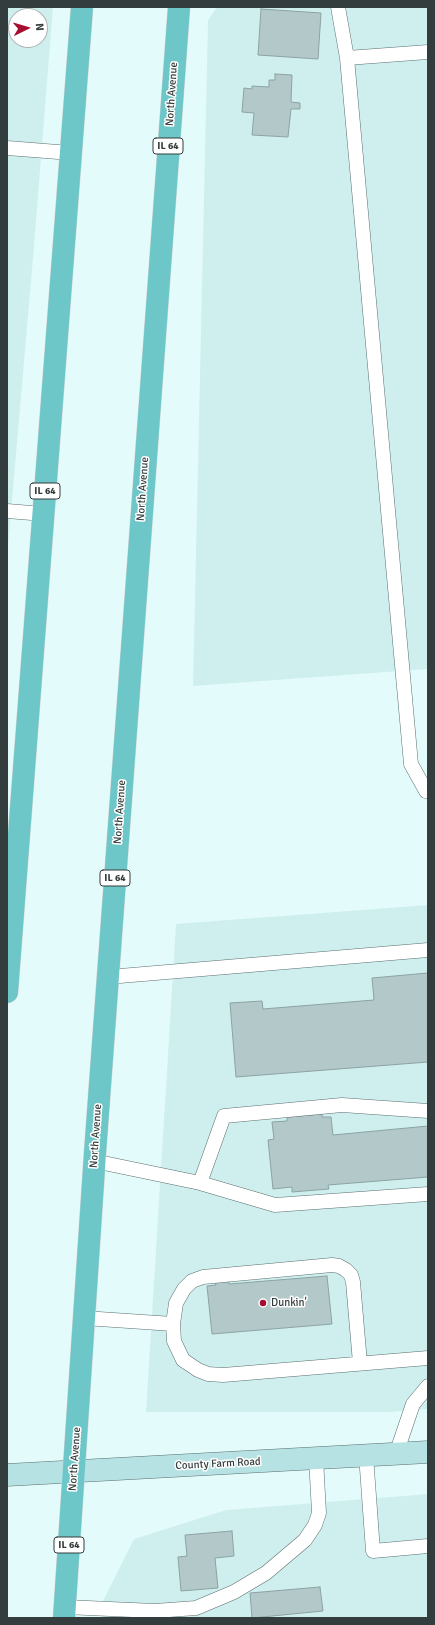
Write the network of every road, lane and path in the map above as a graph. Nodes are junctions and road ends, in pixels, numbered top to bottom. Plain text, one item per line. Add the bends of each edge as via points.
1 (82, 7) edge
2 (178, 7) edge
3 (338, 7) edge
4 (428, 52) edge
5 (347, 58) junction
6 (7, 148) edge
7 (71, 153) junction
8 (7, 511) edge
9 (44, 514) junction
10 (428, 791) edge
11 (428, 950) edge
12 (108, 977) junction
13 (7, 981) edge
14 (428, 1111) edge
15 (94, 1161) junction
16 (200, 1183) junction
17 (428, 1194) edge
18 (84, 1318) junction
19 (172, 1324) junction
20 (428, 1358) edge
21 (360, 1363) junction
22 (428, 1386) edge
23 (428, 1452) edge
24 (396, 1454) junction
25 (366, 1455) junction
26 (316, 1458) junction
27 (74, 1472) junction
28 (7, 1475) edge
29 (428, 1546) edge
30 (65, 1613) edge

1 - 7 main road, IL 64
2 - 12 main road, North Avenue / IL 64
3 - 5 lane
4 - 5 lane
5 - 10 lane via 412,764
6 - 7 lane
7 - 9 main road, IL 64
8 - 9 lane
9 - 13 main road, IL 64
11 - 12 lane
12 - 15 main road, North Avenue / IL 64
14 - 16 lane via 342,1104 224,1116
15 - 16 lane
15 - 18 main road, North Avenue / IL 64
16 - 17 lane via 275,1206
18 - 19 lane
18 - 27 main road, North Avenue / IL 64
19 - 21 lane via 174,1341 183,1360 208,1374 223,1375
19 - 21 lane via 176,1303 184,1289 192,1281 203,1277 339,1266 351,1275 353,1282
20 - 21 lane
22 - 24 lane via 413,1404
23 - 24 main road, County Farm Road
24 - 25 main road, County Farm Road
25 - 26 main road, County Farm Road
25 - 29 lane via 373,1551
26 - 27 main road, County Farm Road
26 - 30 lane via 319,1513 314,1525 305,1540 266,1573 234,1592 196,1608
27 - 28 main road, County Farm Road
27 - 30 main road, North Avenue / IL 64

